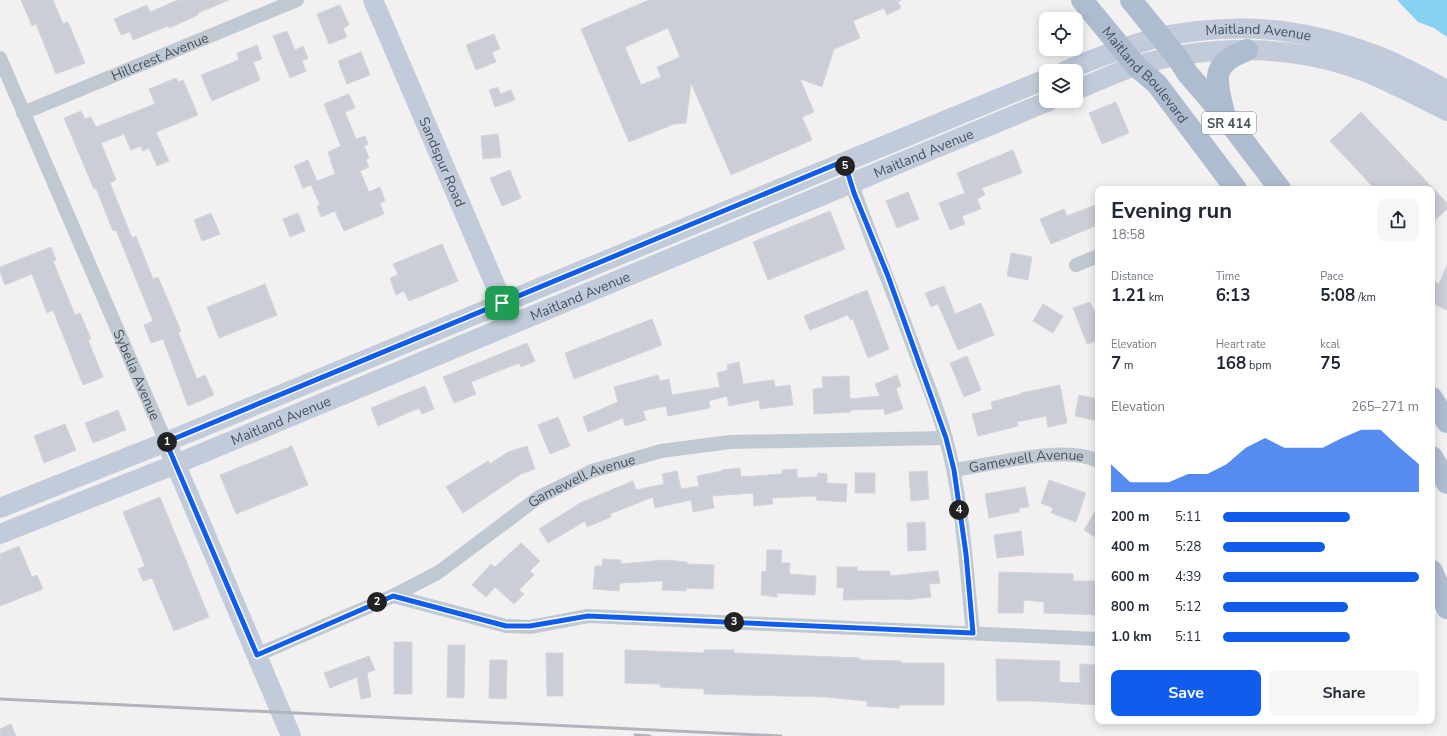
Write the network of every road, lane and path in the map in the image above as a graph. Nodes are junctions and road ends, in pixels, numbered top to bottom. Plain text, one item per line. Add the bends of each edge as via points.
1 (296, 0) edge
2 (373, 0) edge
3 (1082, 0) edge
4 (1131, 0) edge
5 (1161, 37) junction
6 (1122, 48) junction
7 (1247, 50) junction
8 (1177, 57) junction
9 (0, 58) edge
10 (1082, 64) edge
11 (1136, 66) junction
12 (1039, 82) edge
13 (1083, 87) edge
14 (1447, 90) edge
15 (1039, 105) edge
16 (1447, 111) edge
17 (23, 114) junction
18 (1226, 118) junction
19 (844, 161) junction
20 (851, 183) junction
21 (1234, 186) edge
22 (1278, 186) edge
23 (1095, 257) edge
24 (1076, 265) dead end
25 (502, 303) junction
26 (512, 324) junction
27 (1435, 403) edge
28 (1447, 422) edge
29 (946, 438) junction
30 (166, 442) junction
31 (1095, 460) edge
32 (1435, 462) edge
33 (176, 464) junction
34 (954, 470) junction
35 (1447, 483) edge
36 (0, 508) edge
37 (0, 534) edge
38 (1435, 578) edge
39 (393, 596) junction
40 (1447, 608) edge
41 (973, 633) junction
42 (1095, 639) edge
43 (257, 655) junction
44 (292, 736) edge

1 - 17 street, Hillcrest Avenue
2 - 25 main road, Sandspur Road
3 - 6 main road, Maitland Boulevard / SR 414
4 - 5 main road, SR 414
5 - 6 main road, Maitland Avenue
5 - 8 main road, SR 414
5 - 14 main road, Maitland Avenue via 1222,28 1263,28 1302,32 1372,54
6 - 10 main road, Maitland Avenue
6 - 11 main road, Maitland Boulevard / SR 414
7 - 8 main road, Maitland Avenue
7 - 16 main road, Maitland Avenue via 1274,51 1317,58 1372,75
7 - 18 main road via 1229,58 1218,73 1217,85
8 - 11 main road, Maitland Avenue
8 - 18 main road, SR 414 via 1188,74
9 - 17 street, Sybelia Avenue
11 - 13 main road, Maitland Avenue
11 - 21 main road, Maitland Boulevard / SR 414 via 1157,84
12 - 19 main road, Maitland Avenue
15 - 20 main road, Maitland Avenue
17 - 30 street, Sybelia Avenue
18 - 22 main road, SR 414
19 - 20 street
19 - 25 main road, Maitland Avenue
20 - 26 main road, Maitland Avenue
20 - 29 street via 888,276
23 - 24 street
25 - 26 main road, Sandspur Road
25 - 30 main road, Maitland Avenue
26 - 33 main road, Maitland Avenue
27 - 28 main road
29 - 34 street
29 - 39 street, Gamewell Avenue via 730,442 661,451 592,471 539,497 439,572
30 - 33 main road, Sybelia Avenue
30 - 36 main road, Maitland Avenue
31 - 34 street, Gamewell Avenue via 1088,456 1058,454
32 - 35 main road
33 - 37 main road, Maitland Avenue
33 - 43 main road, Sybelia Avenue
34 - 41 street via 966,554
38 - 40 main road
39 - 41 street via 506,626 530,626 588,616
39 - 43 street, Gamewell Avenue
41 - 42 street
43 - 44 main road, Sybelia Avenue

